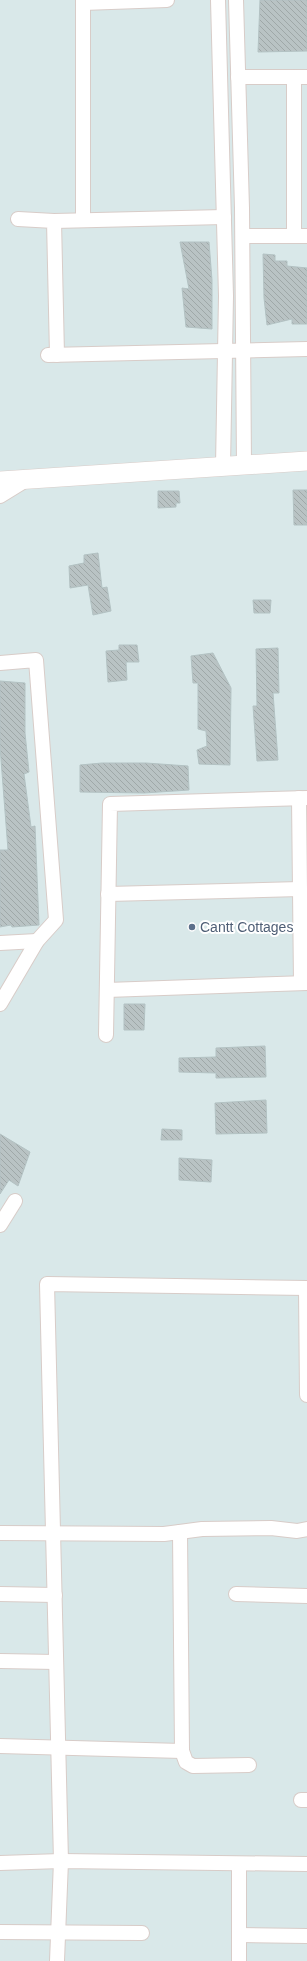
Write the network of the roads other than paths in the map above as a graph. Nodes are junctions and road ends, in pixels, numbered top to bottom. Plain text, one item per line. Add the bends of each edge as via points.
1 (167, 0) edge
2 (218, 0) edge
3 (236, 0) edge
4 (83, 2) edge
5 (300, 77) edge
6 (238, 78) junction
7 (224, 217) junction
8 (18, 219) dead end
9 (83, 220) junction
10 (54, 221) junction
11 (243, 236) junction
12 (301, 236) edge
13 (307, 349) edge
14 (225, 351) junction
15 (243, 351) junction
16 (307, 461) edge
17 (244, 465) junction
18 (223, 466) junction
19 (28, 479) junction
20 (0, 481) edge
21 (0, 496) edge
22 (0, 663) edge
23 (303, 798) edge
24 (300, 889) junction
25 (108, 894) junction
26 (37, 941) junction
27 (0, 943) edge
28 (304, 983) edge
29 (107, 990) junction
30 (0, 1004) edge
31 (106, 1035) dead end
32 (15, 1201) dead end
33 (0, 1225) edge
34 (307, 1288) edge
35 (307, 1395) edge
36 (307, 1529) edge
37 (180, 1532) junction
38 (0, 1533) edge
39 (53, 1535) junction
40 (0, 1594) edge
41 (236, 1594) dead end
42 (55, 1595) junction
43 (307, 1596) edge
44 (0, 1661) edge
45 (56, 1662) junction
46 (0, 1746) edge
47 (59, 1748) junction
48 (182, 1751) junction
49 (249, 1765) dead end
50 (61, 1862) junction
51 (0, 1863) edge
52 (307, 1864) edge
53 (239, 1865) junction
54 (0, 1932) edge
55 (58, 1932) junction
56 (142, 1933) dead end
57 (239, 1935) junction
58 (307, 1936) edge
59 (57, 1961) edge
60 (239, 1961) edge

1 - 4 street
2 - 7 street
3 - 6 street
4 - 9 street
5 - 6 street
5 - 12 street
6 - 11 street
7 - 9 street
7 - 14 street
8 - 10 street
9 - 10 street
10 - 14 street via 52,355
11 - 12 street
11 - 15 street
13 - 15 street
14 - 15 street
14 - 18 street
15 - 17 street
16 - 17 main road
17 - 18 main road
18 - 19 main road
19 - 20 main road
19 - 21 street
22 - 26 street via 36,660 56,920
23 - 24 street
23 - 25 street via 110,804
24 - 25 street
24 - 28 street
25 - 29 street
26 - 27 street
26 - 30 street
28 - 29 street
29 - 31 street
32 - 33 street
34 - 35 street
34 - 39 street via 47,1284
36 - 37 street via 202,1529
37 - 39 street
37 - 48 street
38 - 39 street
39 - 42 street
40 - 42 street
41 - 43 street
42 - 45 street
44 - 45 street
45 - 47 street
46 - 47 street
47 - 48 street
47 - 50 street
48 - 49 street via 186,1762 193,1766
50 - 51 street
50 - 53 street
50 - 55 street
52 - 53 street
53 - 57 street
54 - 55 street
55 - 56 street
55 - 59 street
57 - 58 street
57 - 60 street

